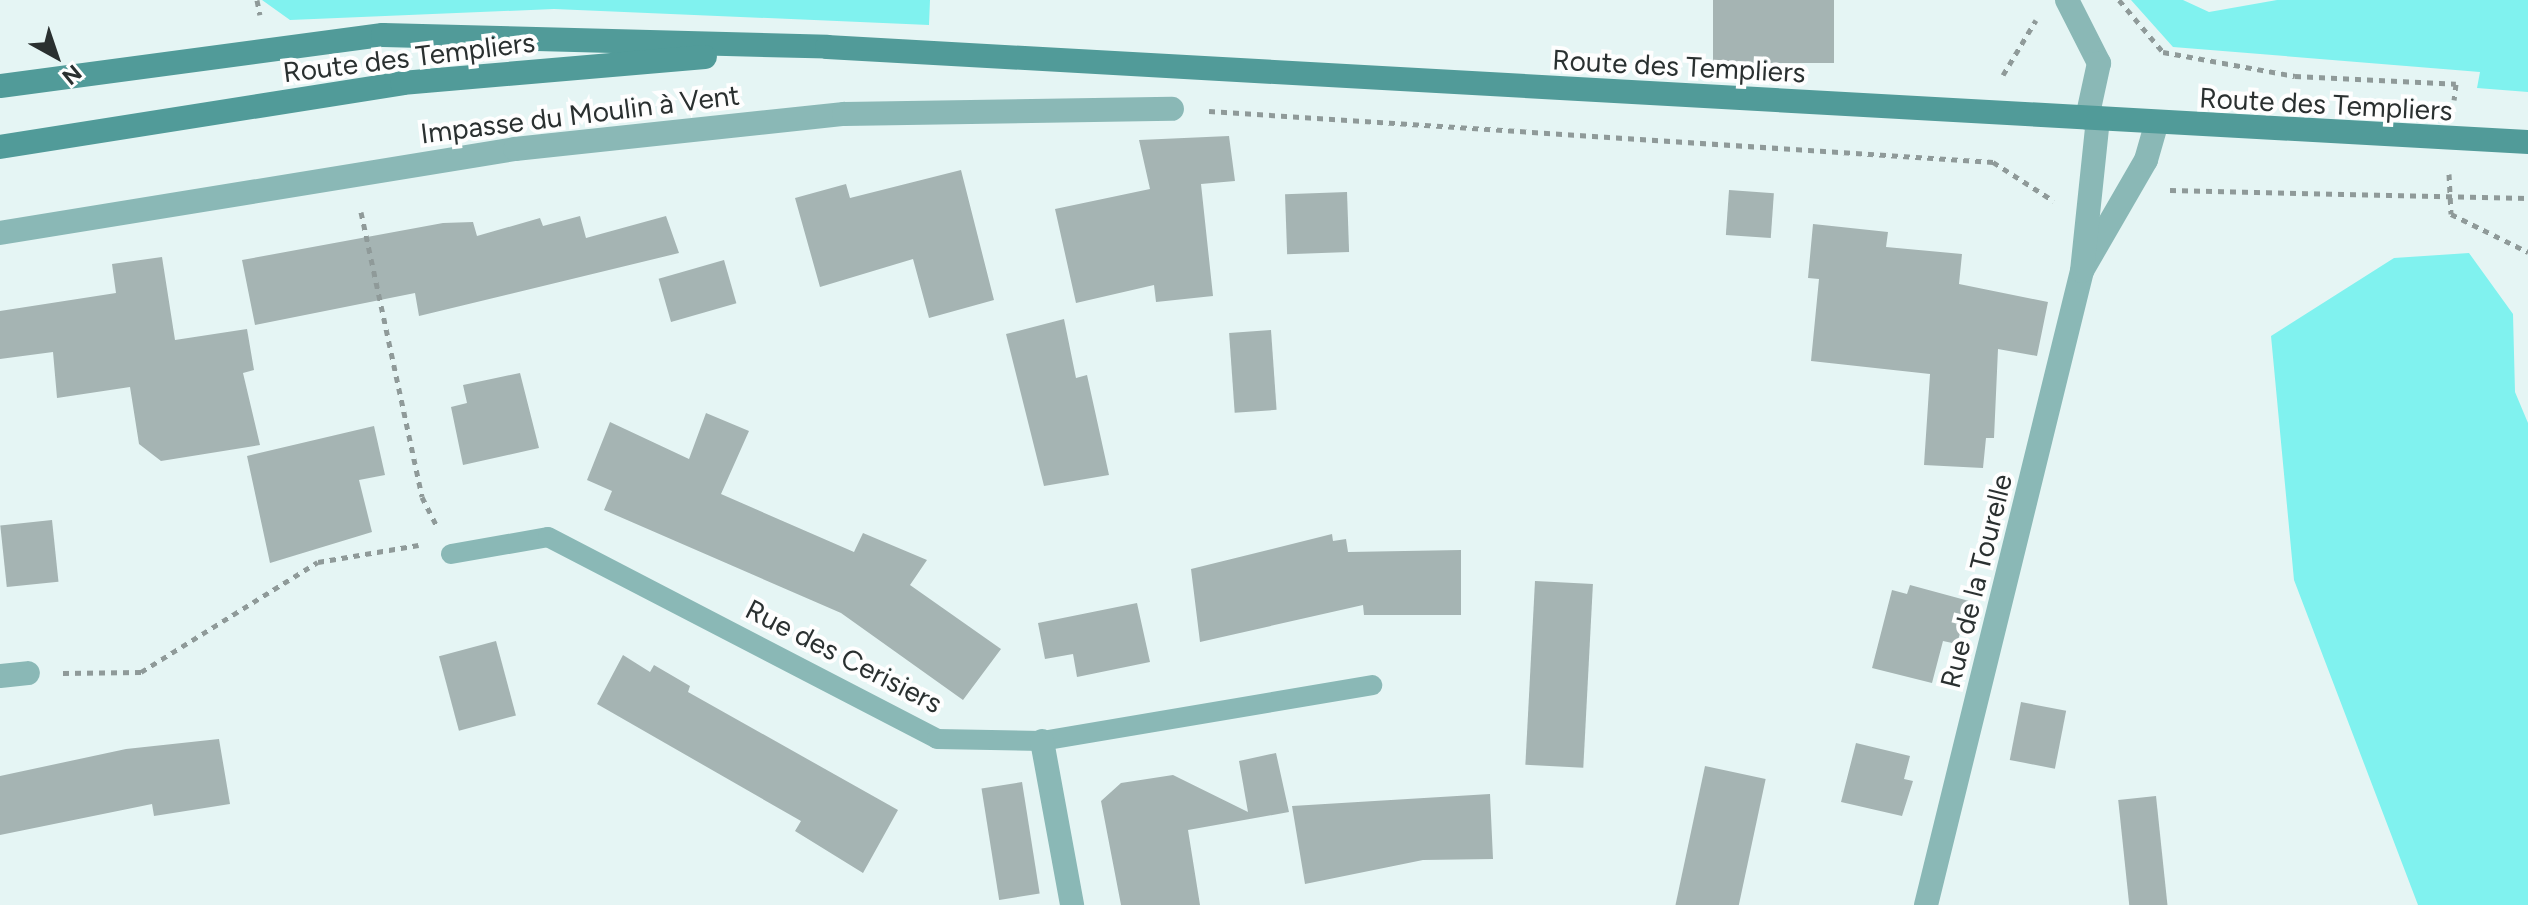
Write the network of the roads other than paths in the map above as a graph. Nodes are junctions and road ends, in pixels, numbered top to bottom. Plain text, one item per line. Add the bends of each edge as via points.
1 (2067, 0) edge
2 (827, 47) junction
3 (0, 86) edge
4 (1172, 109) road end
5 (2092, 118) junction
6 (2156, 124) junction
7 (2528, 142) edge
8 (0, 147) edge
9 (0, 233) edge
10 (2082, 271) junction
11 (451, 554) road end
12 (28, 673) road end
13 (0, 676) edge
14 (1372, 685) dead end
15 (1042, 741) junction
16 (1072, 905) edge
17 (1926, 905) edge

1 - 5 street, Rue de la Tourelle via 2099,63
2 - 3 main road, Route des Templiers via 383,35
2 - 5 main road, Route des Templiers
2 - 8 main road, Route des Templiers via 402,83
4 - 9 street, Impasse du Moulin à Vent via 844,114 352,173
5 - 6 main road, Route des Templiers
5 - 10 street, Rue de la Tourelle
6 - 7 main road, Route des Templiers
6 - 10 street, Rue de la Tourelle
10 - 17 street, Rue de la Tourelle
11 - 15 lane, Rue des Cerisiers via 548,537 937,739
12 - 13 street
14 - 15 lane, Rue des Cerisiers
15 - 16 street

